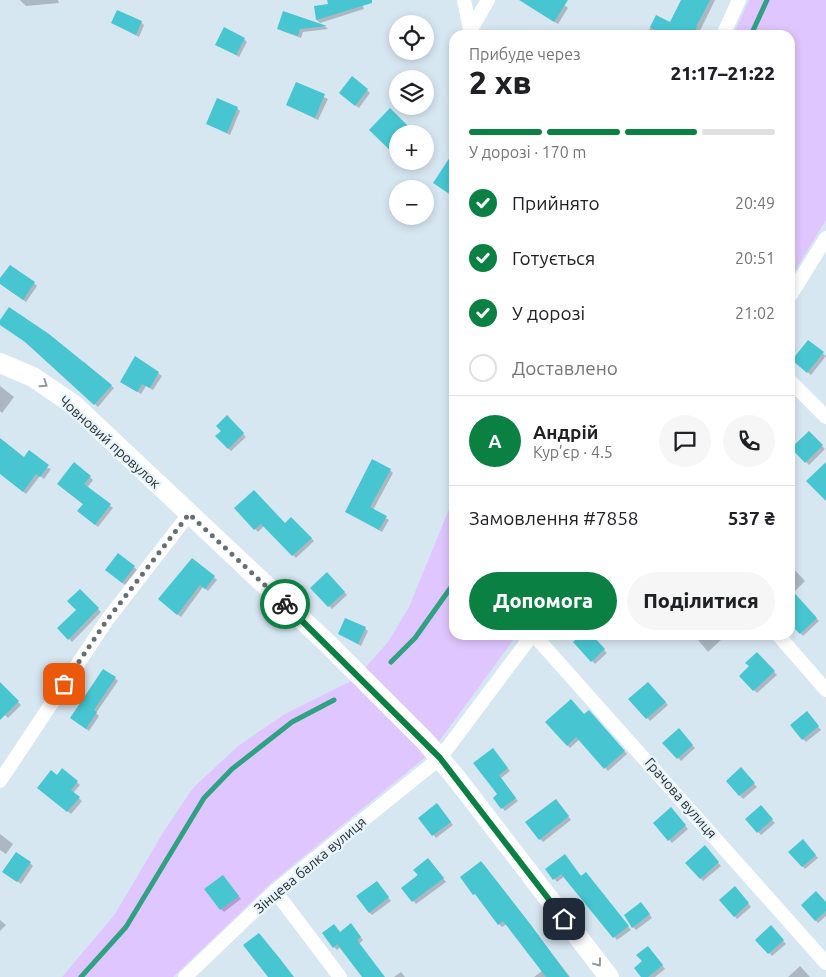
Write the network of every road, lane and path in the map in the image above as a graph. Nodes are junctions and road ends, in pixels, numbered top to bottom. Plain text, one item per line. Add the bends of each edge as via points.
1 (464, 0) edge
2 (488, 0) edge
3 (739, 0) edge
4 (470, 30) edge
5 (473, 30) edge
6 (724, 30) edge
7 (825, 242) edge
8 (795, 288) edge
9 (0, 363) edge
10 (795, 386) edge
11 (826, 417) edge
12 (189, 514) junction
13 (529, 640) edge
14 (537, 640) edge
15 (782, 640) edge
16 (826, 690) edge
17 (440, 758) junction
18 (0, 781) edge
19 (275, 891) junction
20 (826, 963) edge
21 (186, 977) edge
22 (340, 977) edge
23 (609, 977) edge

1 - 4 street
2 - 5 street
3 - 6 street
7 - 8 street
9 -> 12 street, Човновий провулок via 33,377 74,405
10 - 11 street
12 - 17 street, Човновий провулок via 327,643
12 - 18 street via 107,620
13 - 17 street, Зінцева балка вулиця
14 - 20 street, Грачова вулиця
15 - 16 street
17 - 19 street, Зінцева балка вулиця
17 -> 23 street, Човновий провулок
19 - 21 street, Зінцева балка вулиця
19 - 22 street

